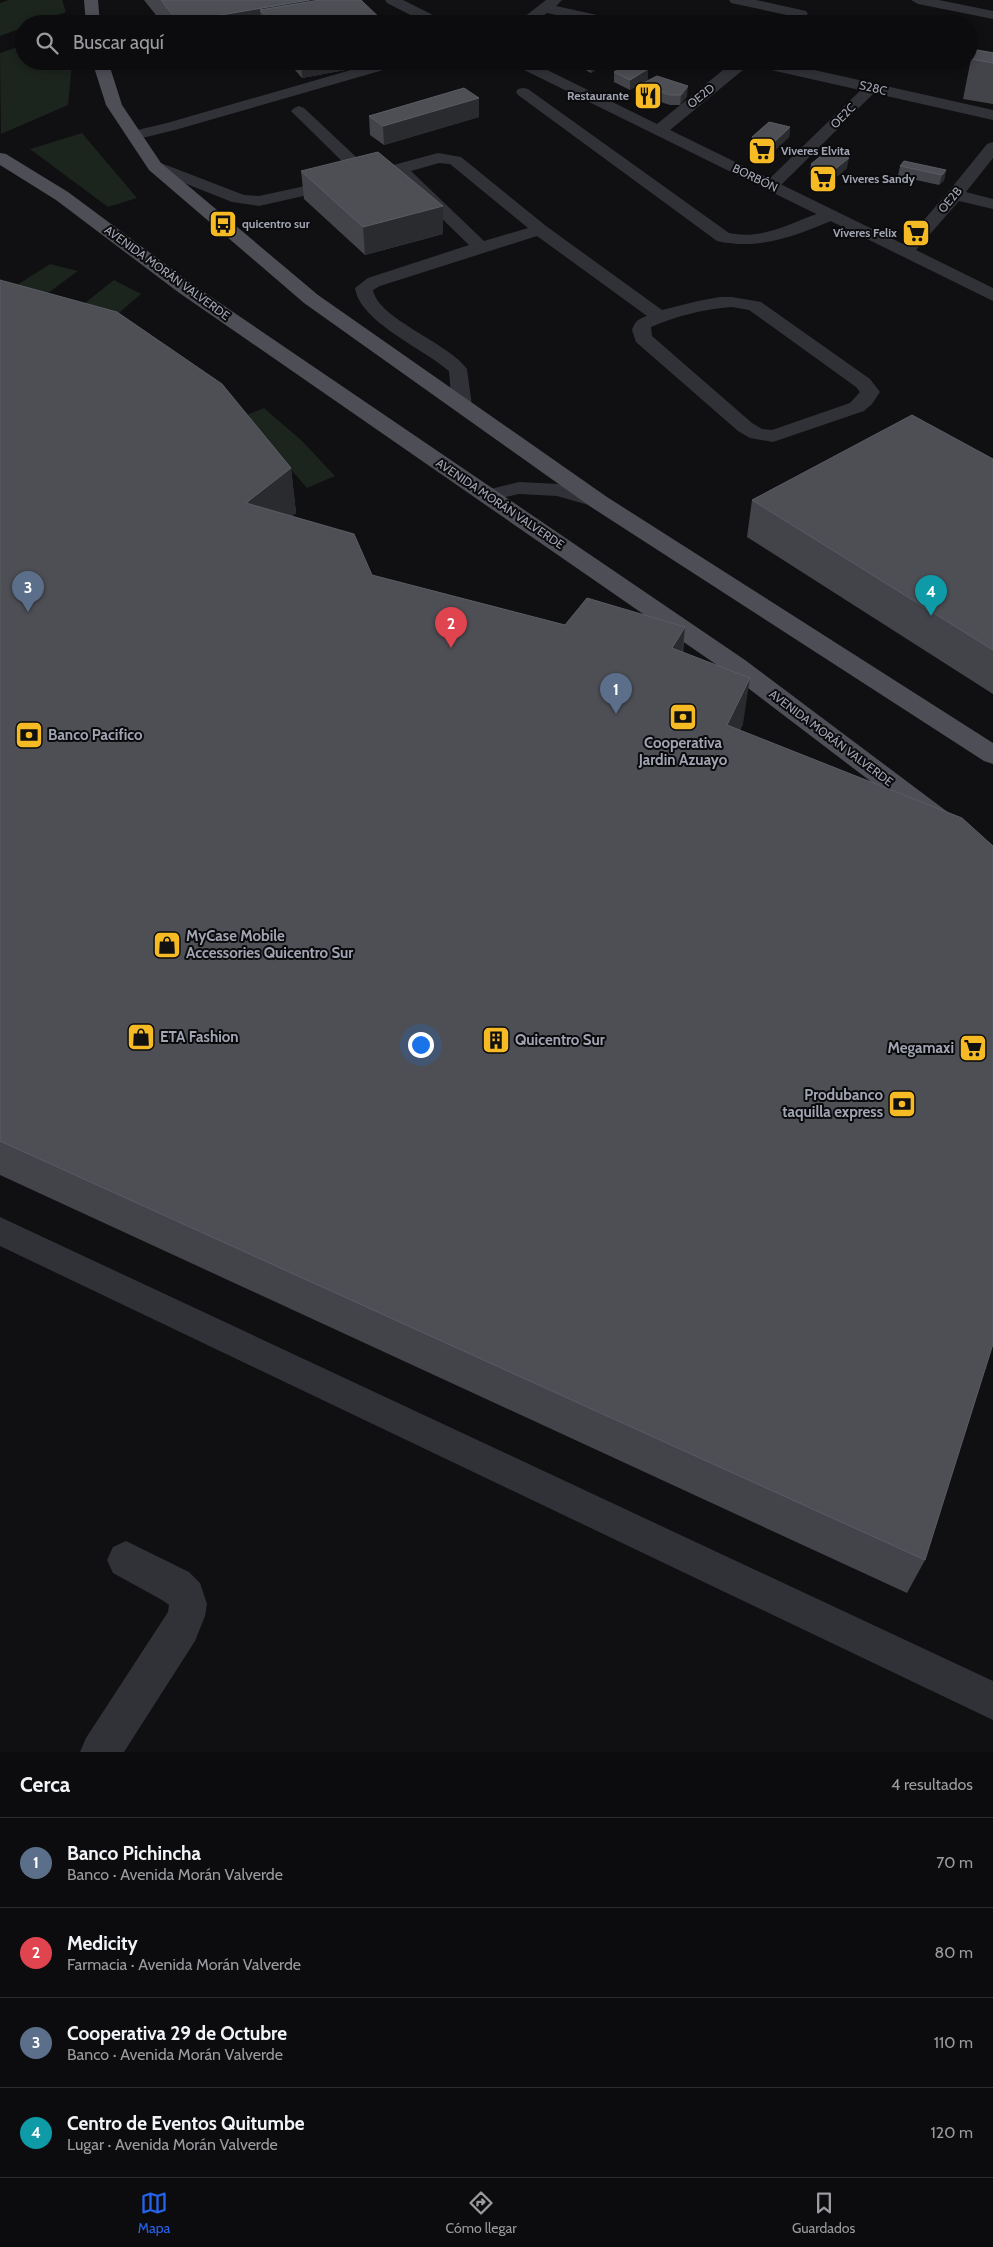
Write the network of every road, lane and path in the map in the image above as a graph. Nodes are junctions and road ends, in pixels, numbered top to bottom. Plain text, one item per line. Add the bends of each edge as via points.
1 (90, 0) edge
2 (392, 0) edge
3 (424, 0) edge
4 (736, 0) edge
5 (918, 0) edge
6 (942, 2) edge
7 (550, 4) edge
8 (410, 9) junction
9 (92, 15) edge
10 (422, 15) edge
11 (535, 15) edge
12 (588, 15) edge
13 (794, 15) edge
14 (993, 15) edge
15 (978, 54) edge
16 (993, 57) edge
17 (103, 70) edge
18 (368, 70) edge
19 (535, 70) edge
20 (733, 70) edge
21 (792, 70) edge
22 (871, 88) junction
23 (522, 92) dead end
24 (299, 111) dead end
25 (993, 115) edge
26 (658, 131) junction
27 (134, 135) junction
28 (993, 147) edge
29 (0, 158) edge
30 (155, 166) junction
31 (400, 169) junction
32 (368, 177) junction
33 (772, 186) junction
34 (955, 195) junction
35 (993, 204) edge
36 (830, 214) junction
37 (540, 230) junction
38 (481, 247) junction
39 (905, 252) junction
40 (993, 295) edge
41 (660, 317) junction
42 (462, 406) junction
43 (489, 495) junction
44 (599, 502) junction
45 (993, 755) edge
46 (993, 860) edge
47 (0, 1231) edge
48 (126, 1560) dead end
49 (993, 1701) edge
50 (100, 1752) edge

1 - 9 main road
2 - 8 street
3 - 8 street
4 - 13 street
5 - 6 street
6 - 14 street
7 - 11 street
7 - 12 street
8 - 10 street
15 - 16 street
17 - 27 main road via 114,105
18 - 27 lane
19 - 26 street, BORBÓN
20 - 26 street, OE2D
21 - 22 street, S28C
22 - 25 street, S28C
22 - 33 lane, OE2C
23 - 36 lane via 723,236 756,240
24 - 32 lane
26 - 33 street, BORBÓN
27 - 30 main road
28 - 34 street, OE2B
29 - 43 main road, AVENIDA MORÁN VALVERDE via 62,196 185,288
30 - 32 lane via 237,200 254,202
30 - 42 main road via 311,299
31 - 32 lane
31 - 37 lane via 438,158 455,160
31 - 38 lane
33 - 36 street, BORBÓN
34 - 35 street
34 - 39 street, OE2B
36 - 39 street, BORBÓN
37 - 38 lane
37 - 41 lane
38 - 42 lane via 374,282 364,288 363,293 366,301 382,316 458,369
39 - 40 street, BORBÓN
41 - 41 lane via 643,324 644,338 757,434 773,436 857,407 870,392 863,383 755,306 710,303
42 - 44 main road
43 - 44 lane via 519,488 558,490
43 - 46 main road, AVENIDA MORÁN VALVERDE via 736,666
44 - 45 main road
47 - 49 lane
48 - 50 street via 176,1586 186,1597 188,1611 181,1627

